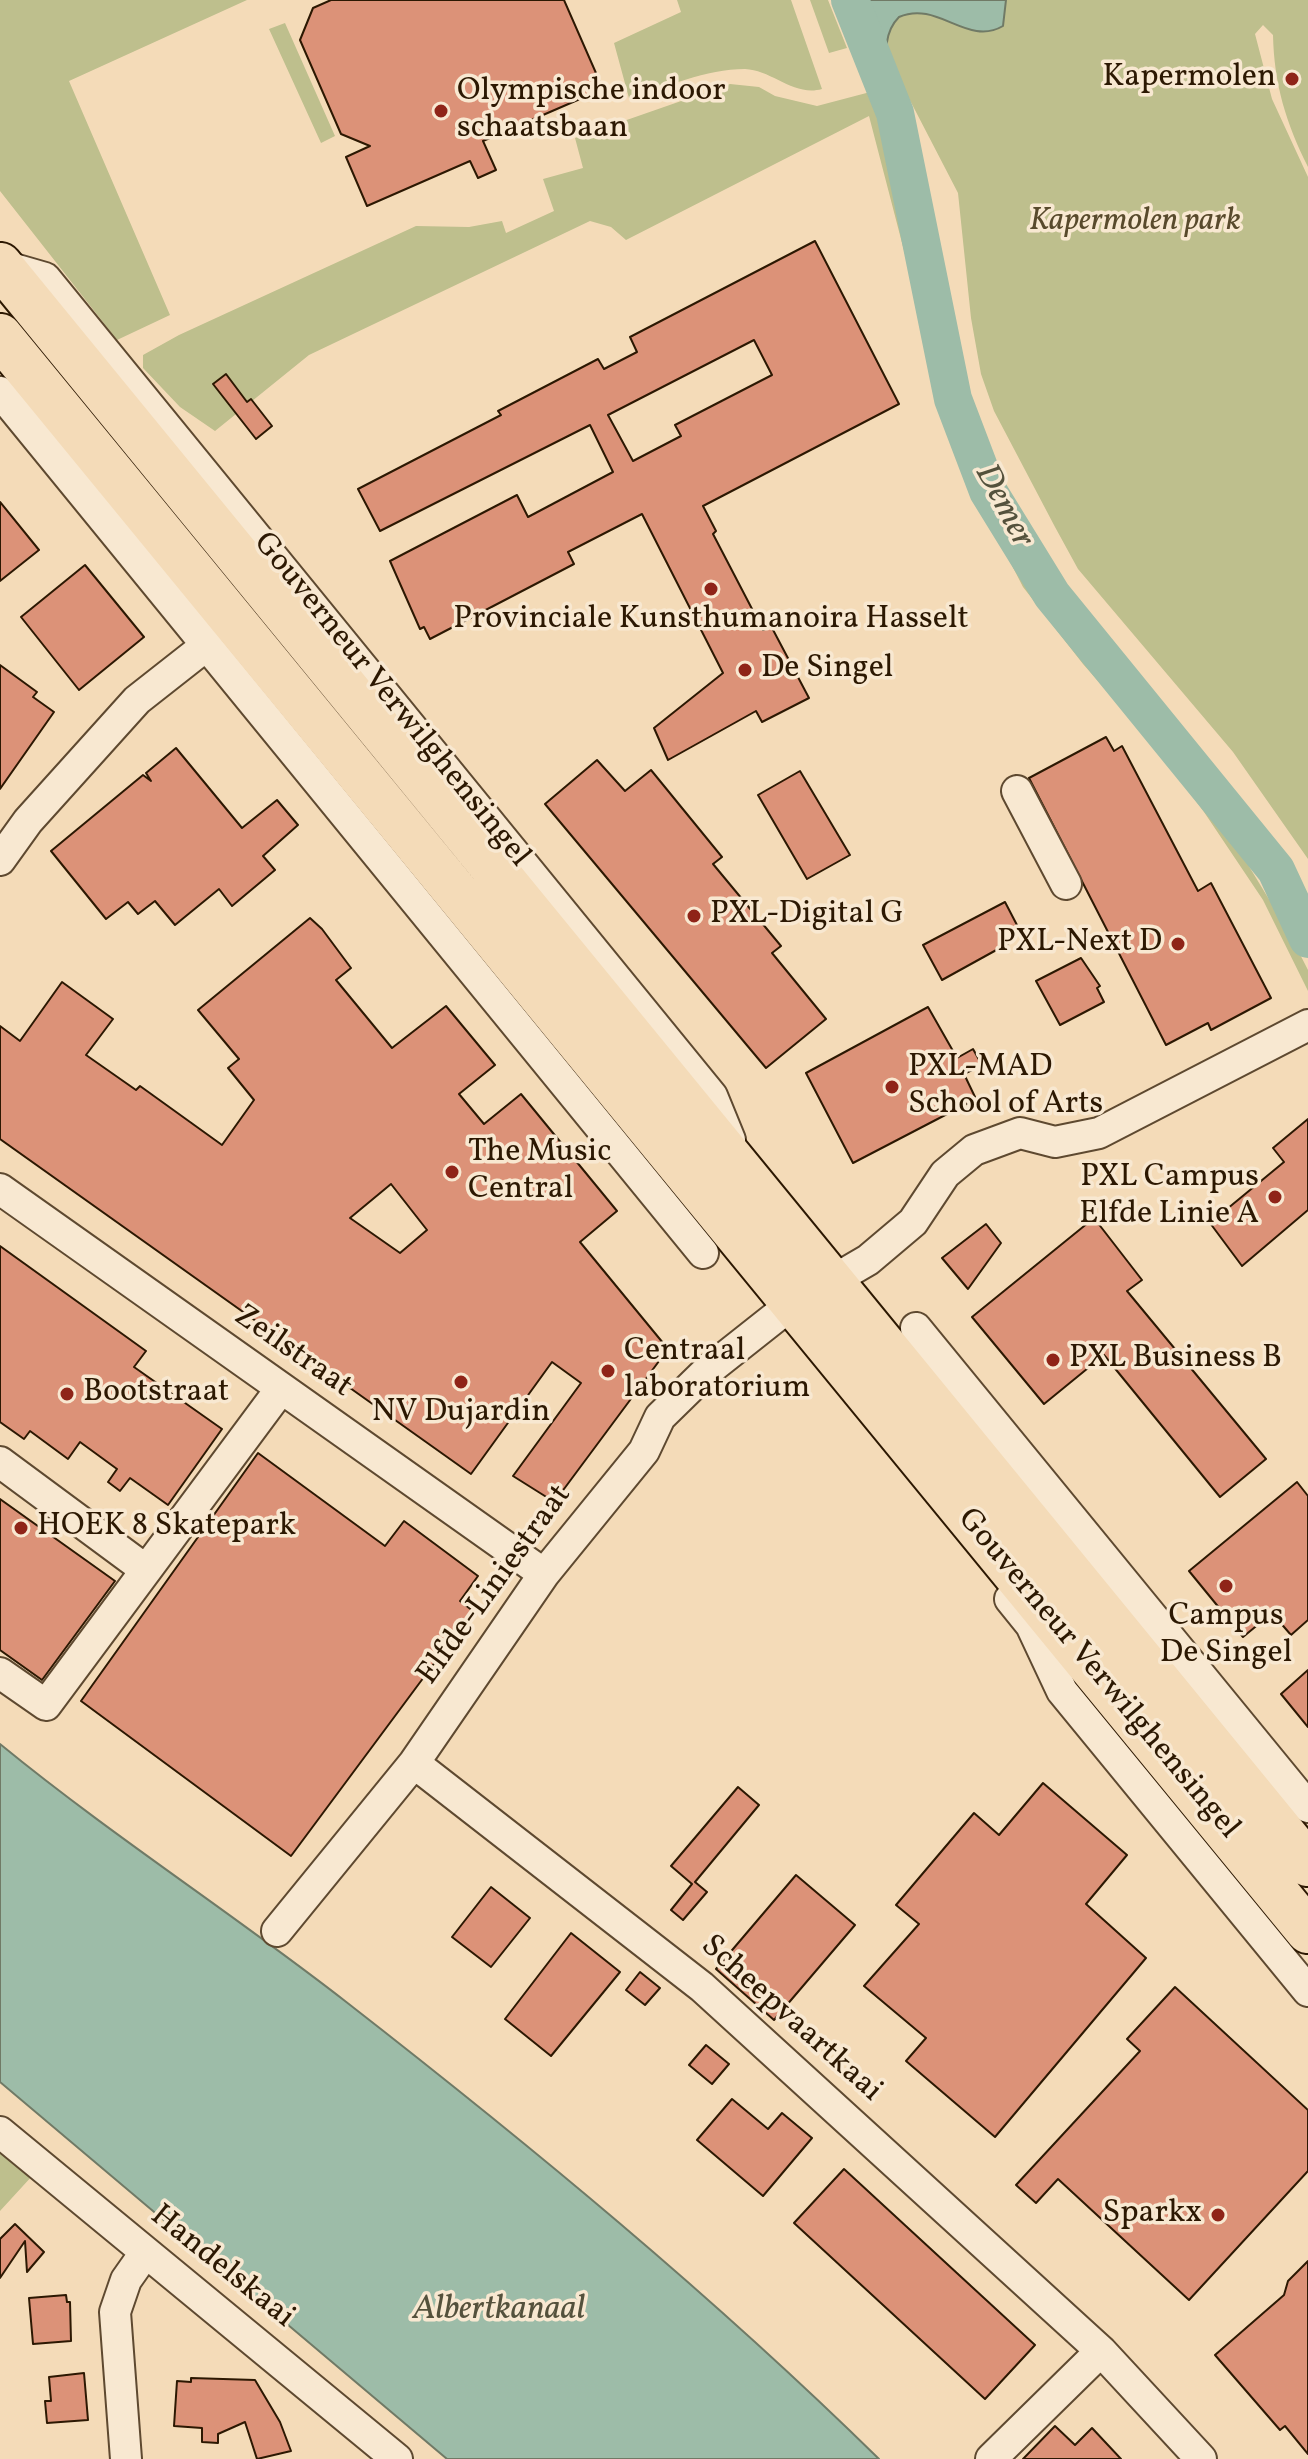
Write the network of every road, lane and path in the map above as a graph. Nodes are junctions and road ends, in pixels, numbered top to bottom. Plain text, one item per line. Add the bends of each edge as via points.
1 (0, 265) edge
2 (0, 336) edge
3 (0, 392) edge
4 (207, 645) junction
5 (1017, 791) dead end
6 (0, 860) edge
7 (1066, 884) dead end
8 (1308, 1025) edge
9 (592, 1113) junction
10 (669, 1151) junction
11 (1, 1192) edge
12 (703, 1253) dead end
13 (832, 1281) junction
14 (792, 1304) junction
15 (916, 1328) dead end
16 (280, 1390) junction
17 (886, 1419) junction
18 (0, 1462) edge
19 (146, 1570) junction
20 (544, 1574) junction
21 (0, 1673) edge
22 (1159, 1682) junction
23 (1212, 1691) junction
24 (414, 1763) junction
25 (1308, 1807) edge
26 (1308, 1864) edge
27 (277, 1931) dead end
28 (1308, 1931) edge
29 (1308, 1991) edge
30 (0, 2132) edge
31 (145, 2253) junction
32 (1101, 2351) junction
33 (126, 2459) edge
34 (397, 2459) edge
35 (991, 2459) edge
36 (1201, 2459) edge

1 - 13 highway, Gouverneur Verwilghensingel
2 - 10 highway, Gouverneur Verwilghensingel
3 - 4 street, Gouverneur Verwilghensingel
4 - 6 street via 137,700 28,821
4 - 9 street, Gouverneur Verwilghensingel
5 - 7 street
8 - 13 street via 1099,1133 1055,1142 1020,1133 974,1150 945,1174 913,1222 868,1260
9 - 10 street, Gouverneur Verwilghensingel
9 - 12 street, Gouverneur Verwilghensingel
10 - 14 highway, Gouverneur Verwilghensingel
11 - 16 street, Zeilstraat
13 - 14 highway
13 - 22 highway, Gouverneur Verwilghensingel
14 - 17 highway, Gouverneur Verwilghensingel
14 - 20 street, Elfde-Liniestraat via 706,1372 660,1417 644,1451
15 - 23 street
16 - 19 street
16 - 20 street, Zeilstraat
17 - 28 highway, Gouverneur Verwilghensingel
17 - 29 street, Gouverneur Verwilghensingel via 892,1452 1031,1625 1062,1691
18 - 19 street
19 - 21 street via 46,1705
20 - 24 street, Elfde-Liniestraat
22 - 23 street, Gouverneur Verwilghensingel
22 - 26 highway, Gouverneur Verwilghensingel
23 - 25 street
24 - 27 street, Elfde-Liniestraat
24 - 32 street, Scheepvaartkaai via 702,1987
30 - 31 street, Handelskaai
31 - 33 street via 126,2280 115,2312
31 - 34 street, Handelskaai
32 - 35 street
32 - 36 street, Scheepvaartkaai

